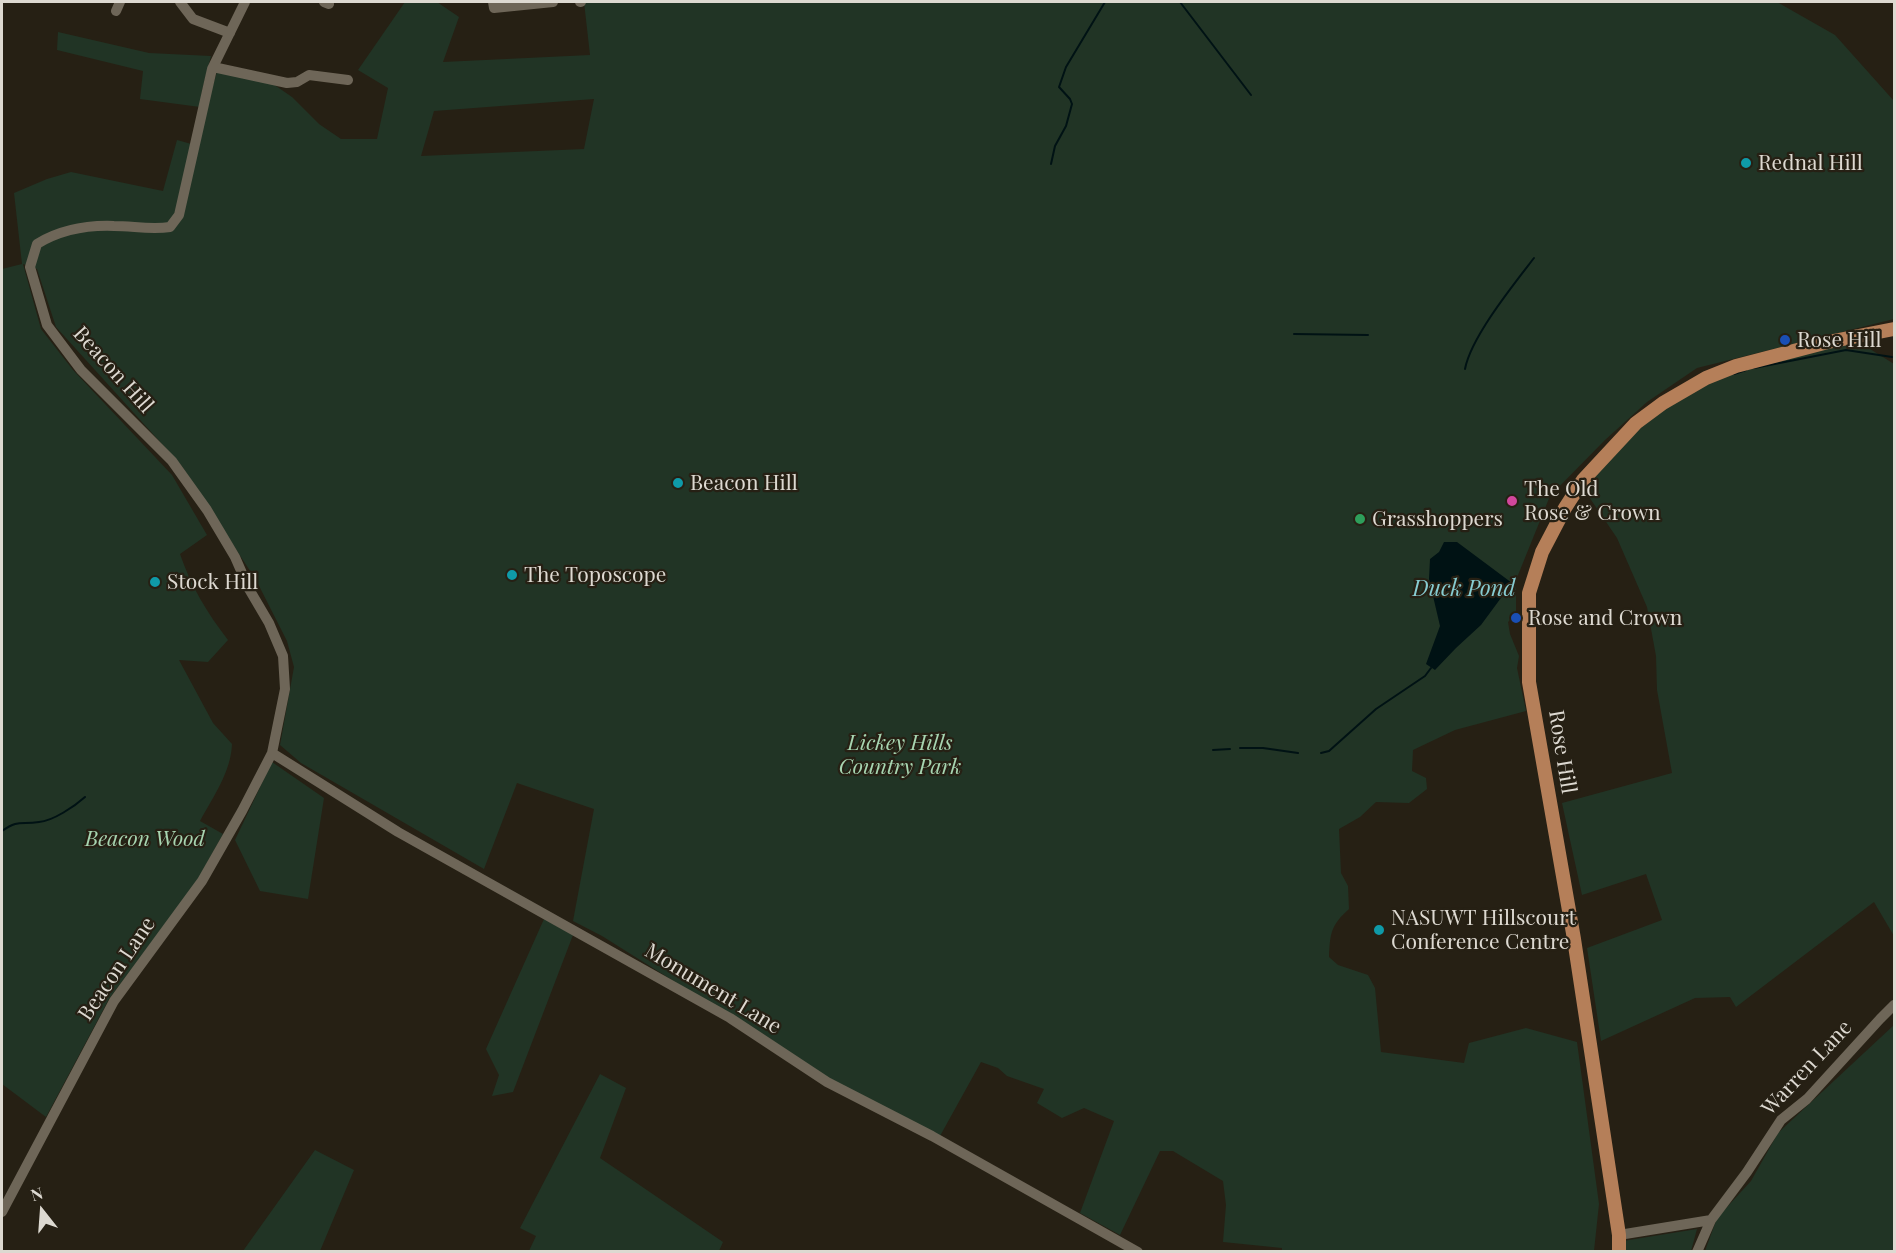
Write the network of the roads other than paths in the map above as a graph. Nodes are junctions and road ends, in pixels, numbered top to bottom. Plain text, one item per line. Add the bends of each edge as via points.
1 (180, 2) edge
2 (245, 2) edge
3 (493, 2) edge
4 (530, 2) edge
5 (552, 2) edge
6 (230, 33) junction
7 (213, 67) junction
8 (348, 80) dead end
9 (1894, 329) edge
10 (272, 753) junction
11 (1894, 1005) edge
12 (2, 1212) edge
13 (1711, 1220) junction
14 (1619, 1235) junction
15 (1138, 1251) edge
16 (1619, 1251) edge
17 (1697, 1251) edge

1 - 6 street via 193,20
2 - 6 street, Beacon Hill
3 - 4 street via 494,8
4 - 5 street
6 - 7 street, Beacon Hill
7 - 8 street via 287,82 297,82 309,75
7 - 10 street, Beacon Hill via 179,215 170,227 72,229 37,244 30,267 47,325 81,370 172,461 207,510 269,623 283,656 285,688
9 - 14 main road, Rose Hill via 1736,366 1663,403 1636,423 1583,480 1542,552 1528,593 1529,682 1574,939
10 - 12 street, Beacon Lane via 202,881 114,1001
10 - 15 street, Monument Lane via 398,832 730,1018 827,1082
11 - 13 street, Warren Lane via 1807,1099 1781,1120
13 - 14 street
13 - 17 street, Warren Lane
14 - 16 main road, Rose Hill

